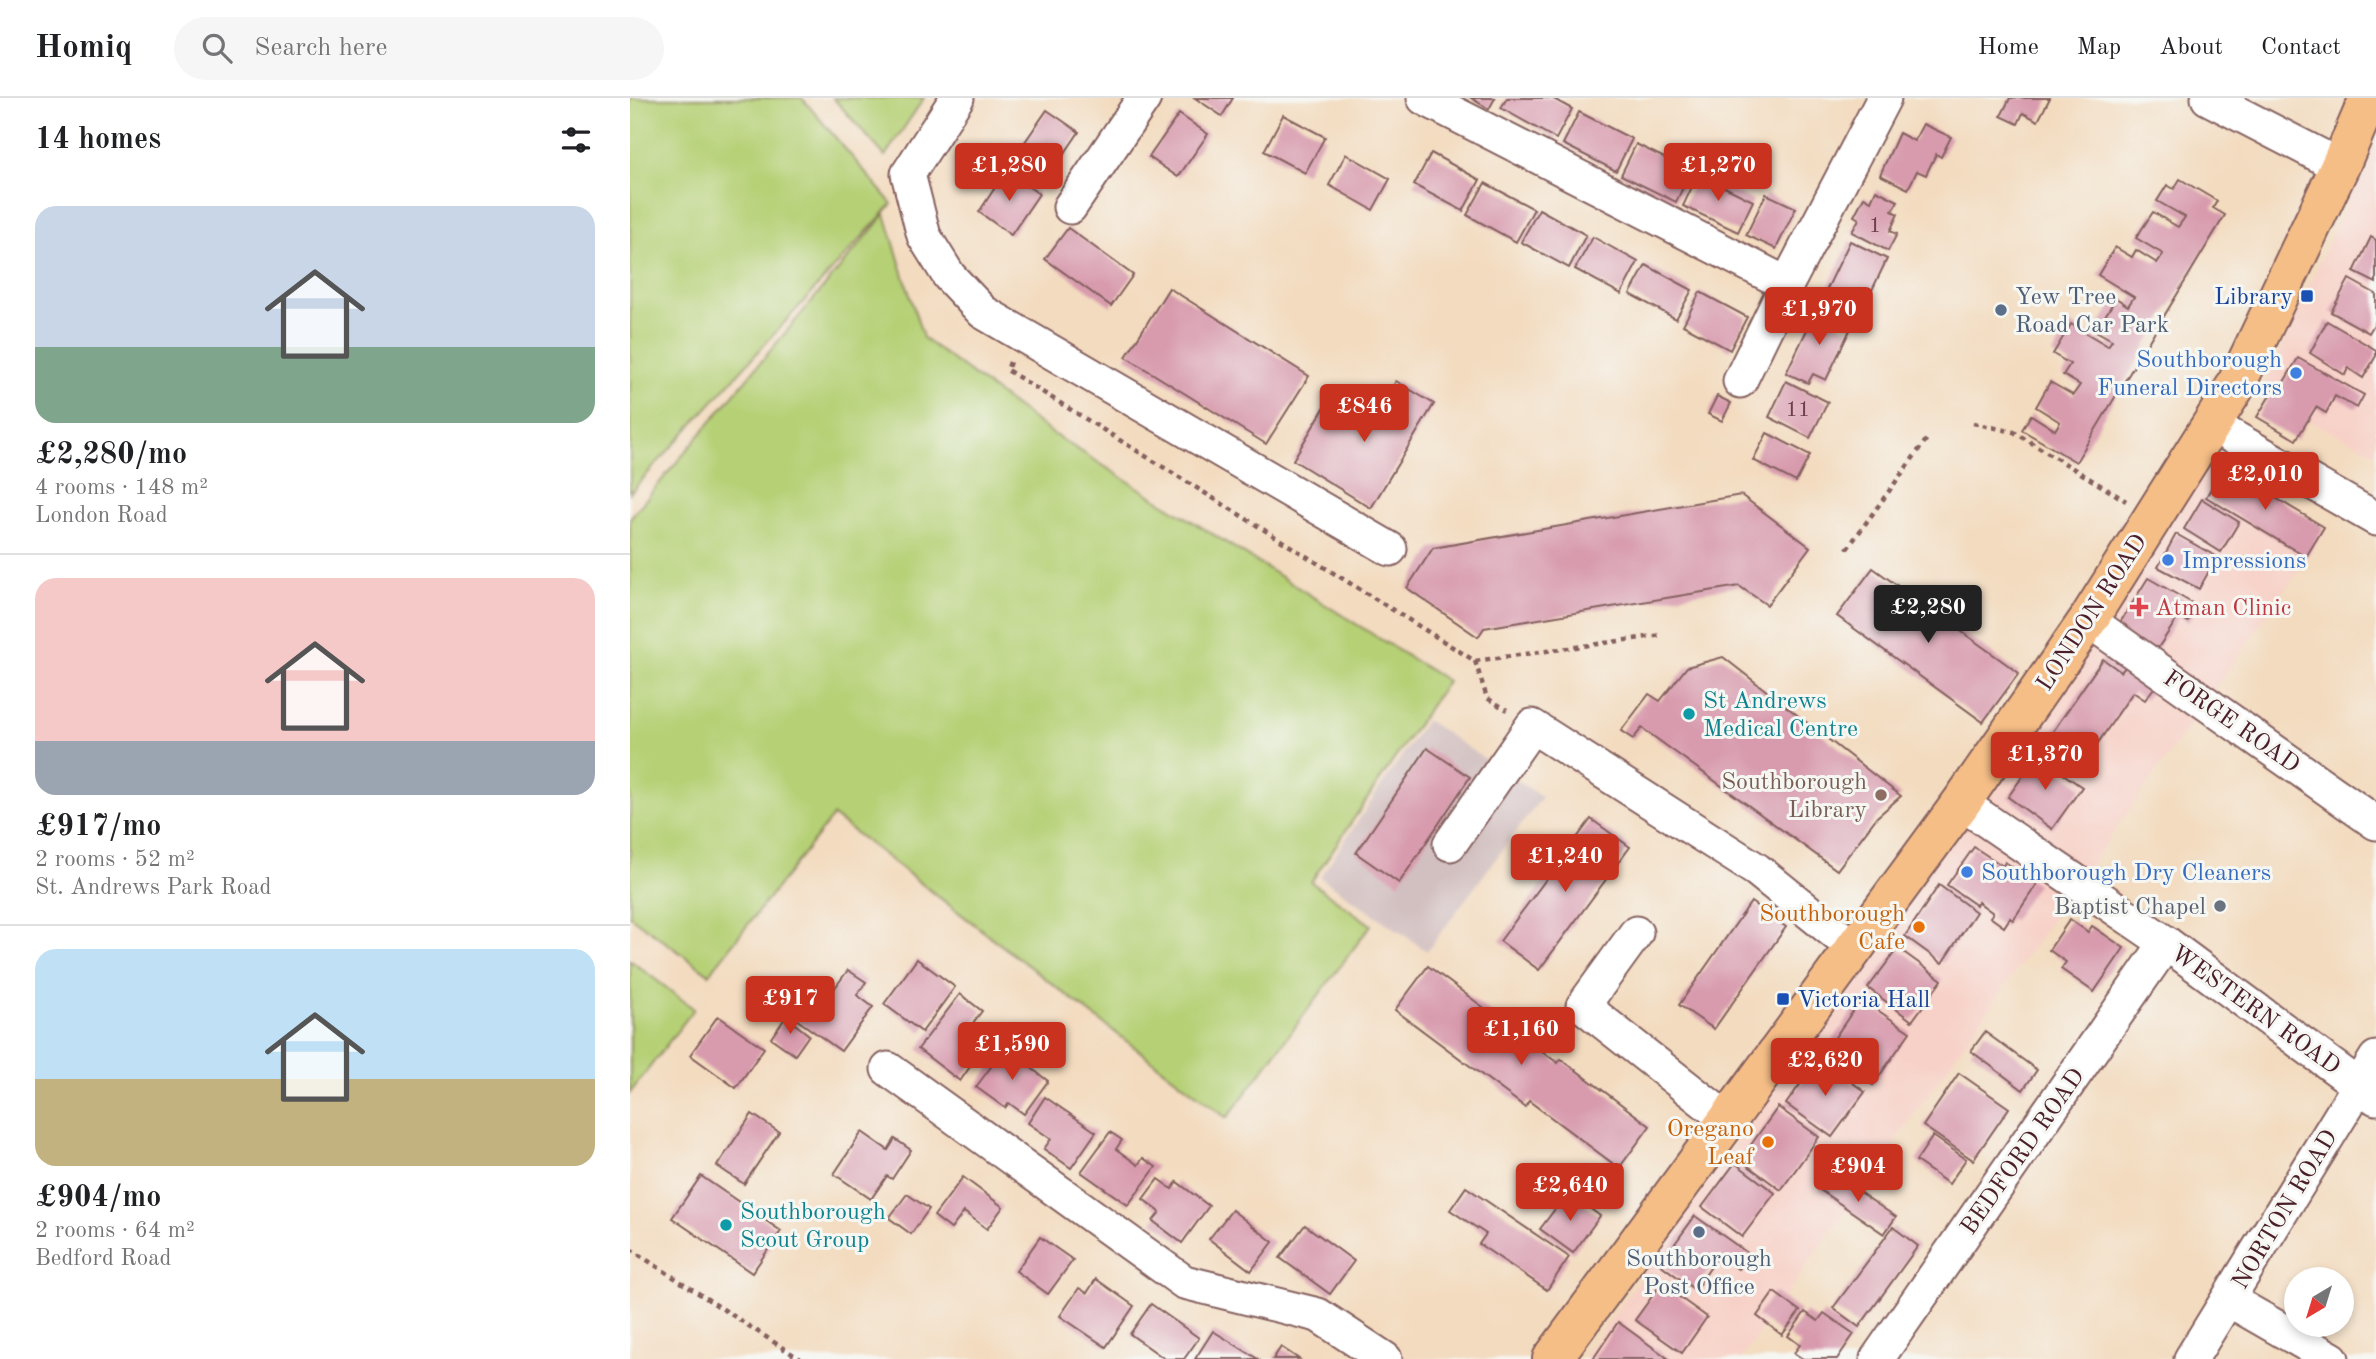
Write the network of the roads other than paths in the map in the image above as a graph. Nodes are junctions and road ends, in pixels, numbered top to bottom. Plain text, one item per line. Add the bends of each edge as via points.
1 (957, 98) edge
2 (1424, 98) edge
3 (1884, 98) edge
4 (2208, 98) edge
5 (2369, 98) edge
6 (1135, 101) edge
7 (2340, 166) junction
8 (1070, 207) dead end
9 (1787, 284) junction
10 (1740, 381) dead end
11 (2212, 425) junction
12 (2376, 519) edge
13 (1390, 550) dead end
14 (2088, 620) junction
15 (1961, 803) junction
16 (2376, 823) edge
17 (1450, 844) dead end
18 (1636, 933) dead end
19 (2166, 943) junction
20 (1855, 948) junction
21 (888, 1069) dead end
22 (2370, 1080) edge
23 (1729, 1121) junction
24 (2229, 1300) junction
25 (1385, 1359) edge
26 (1552, 1359) edge
27 (1877, 1359) edge
28 (2191, 1359) edge
29 (2332, 1359) edge

1 - 13 street via 908,174 925,236 950,276 983,312
2 - 9 street
3 - 9 street
4 - 7 street
5 - 7 highway, LONDON ROAD
6 - 8 street
7 - 11 highway, LONDON ROAD via 2235,387
9 - 10 street
11 - 12 street
11 - 14 highway, LONDON ROAD
14 - 15 highway, LONDON ROAD
14 - 16 street, FORGE ROAD
15 - 19 street, WESTERN ROAD
15 - 20 highway, LONDON ROAD
17 - 20 street via 1532,726 1757,870
18 - 23 street via 1583,1006
19 - 22 street, WESTERN ROAD
19 - 27 street, BEDFORD ROAD
20 - 23 highway, LONDON ROAD
21 - 25 street via 1184,1282 1318,1315
22 - 24 street, NORTON ROAD
23 - 26 highway, LONDON ROAD
24 - 28 street, NORTON ROAD
24 - 29 street

